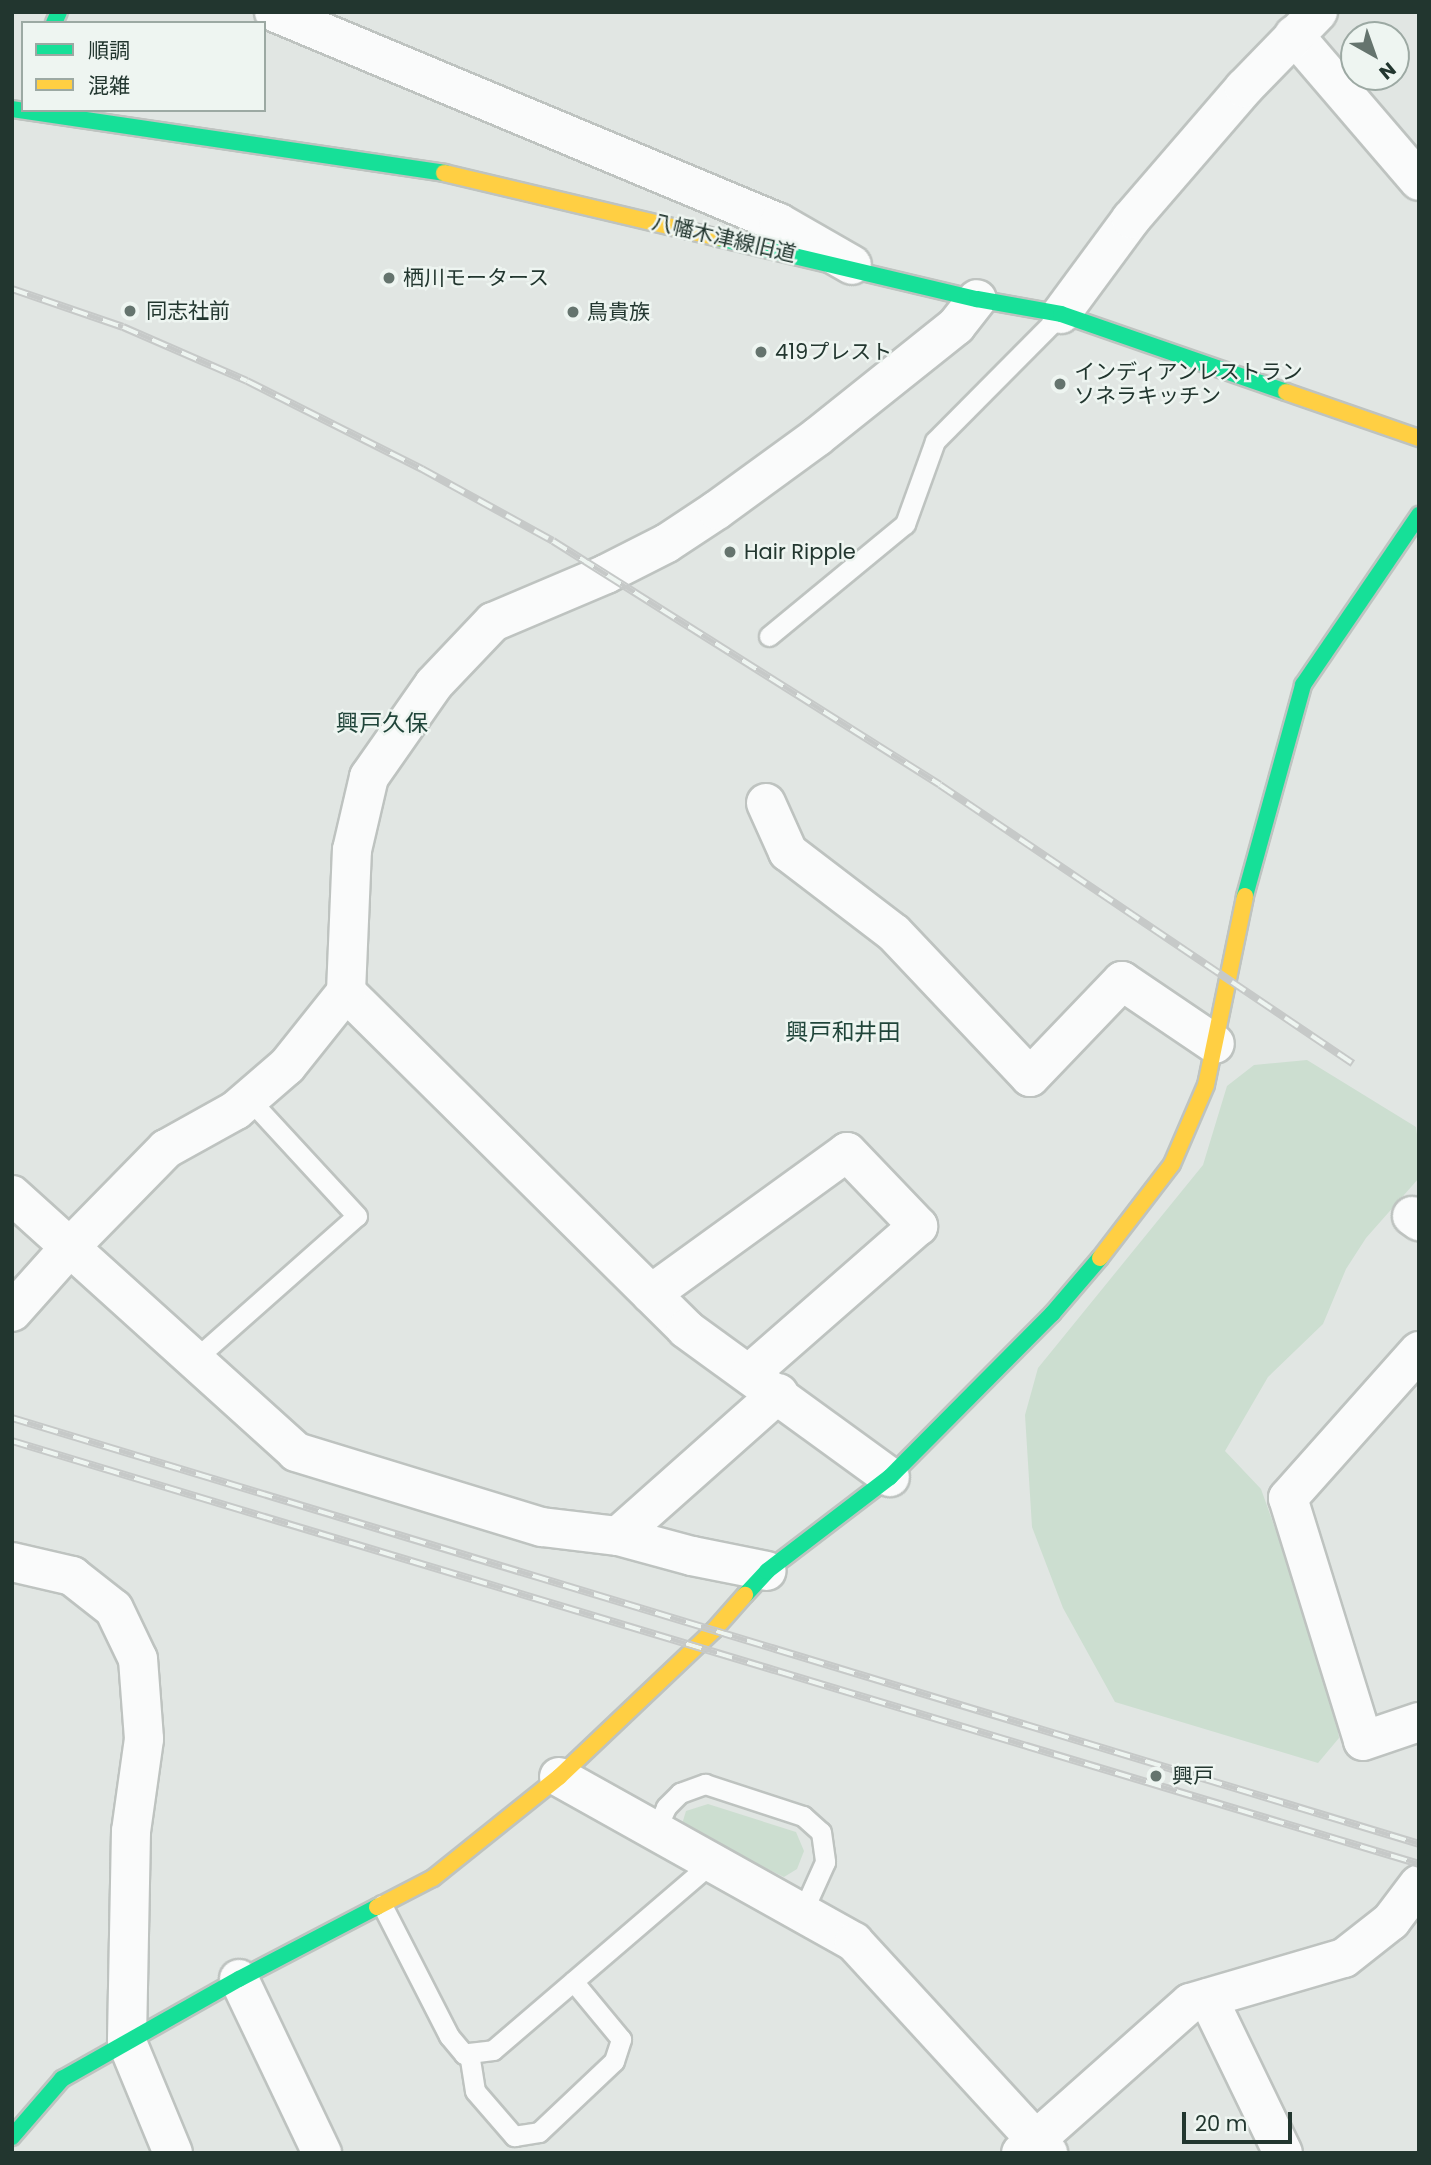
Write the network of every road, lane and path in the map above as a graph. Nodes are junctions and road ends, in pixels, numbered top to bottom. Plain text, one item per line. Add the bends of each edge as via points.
1 (274, 12) edge
2 (1306, 24) edge
3 (34, 112) edge
4 (1419, 181) edge
5 (863, 271) junction
6 (977, 299) junction
7 (1061, 314) junction
8 (1419, 438) edge
9 (1419, 514) edge
10 (769, 636) dead end
11 (766, 803) dead end
12 (346, 992) junction
13 (1215, 1044) junction
14 (248, 1099) junction
15 (12, 1195) edge
16 (69, 1248) junction
17 (651, 1294) junction
18 (12, 1312) edge
19 (1419, 1351) edge
20 (194, 1360) junction
21 (764, 1383) junction
22 (890, 1477) junction
23 (618, 1536) junction
24 (12, 1562) edge
25 (766, 1571) junction
26 (1419, 1722) edge
27 (559, 1777) junction
28 (655, 1830) junction
29 (711, 1863) junction
30 (1419, 1884) edge
31 (382, 1905) junction
32 (802, 1913) junction
33 (239, 1979) junction
34 (573, 1981) junction
35 (1208, 1998) junction
36 (127, 2042) junction
37 (470, 2053) junction
38 (12, 2137) edge
39 (1036, 2148) edge
40 (1273, 2148) edge
41 (173, 2153) edge
42 (322, 2153) edge

1 - 5 street via 779,223
2 - 4 street
2 - 7 street via 1131,219
3 - 5 street, 八幡木津線旧道 via 428,169
5 - 6 street, 八幡木津線旧道
6 - 7 street, 八幡木津線旧道
6 - 12 street via 956,326 717,510 618,568 493,622 434,684 369,777 352,850
7 - 8 street, 八幡木津線旧道
7 - 10 lane via 935,441 905,524
9 - 13 street via 1303,685 1240,915
11 - 13 street via 788,852 894,933 1030,1077 1122,981
12 - 14 street via 287,1066
12 - 17 street
13 - 22 street via 1206,1085 1172,1164 1052,1314
14 - 16 street via 166,1149
14 - 20 lane via 357,1216
15 - 16 street
16 - 18 street
16 - 20 street
17 - 21 street via 686,1329
17 - 21 street via 846,1152 918,1226
19 - 26 street via 1288,1498 1363,1741
20 - 23 street via 296,1452 542,1527
21 - 22 street
21 - 23 street
22 - 25 street
23 - 25 street
24 - 36 street via 72,1576 114,1609 138,1659 144,1739 131,1830
25 - 27 street via 714,1630
27 - 28 street
27 - 31 street via 433,1878
28 - 29 street
28 - 32 lane via 680,1793 705,1784 803,1816 821,1832 825,1862
29 - 32 street
29 - 34 lane
30 - 35 street via 1391,1921 1344,1958
31 - 33 street
31 - 37 lane via 449,2036 464,2054
32 - 39 street via 854,1942
33 - 36 street
33 - 42 street
34 - 37 lane via 493,2050
34 - 37 lane via 621,2039 614,2061 539,2132 514,2136 475,2091
35 - 39 street via 1190,2003
35 - 40 street
36 - 38 street via 62,2078
36 - 41 street

